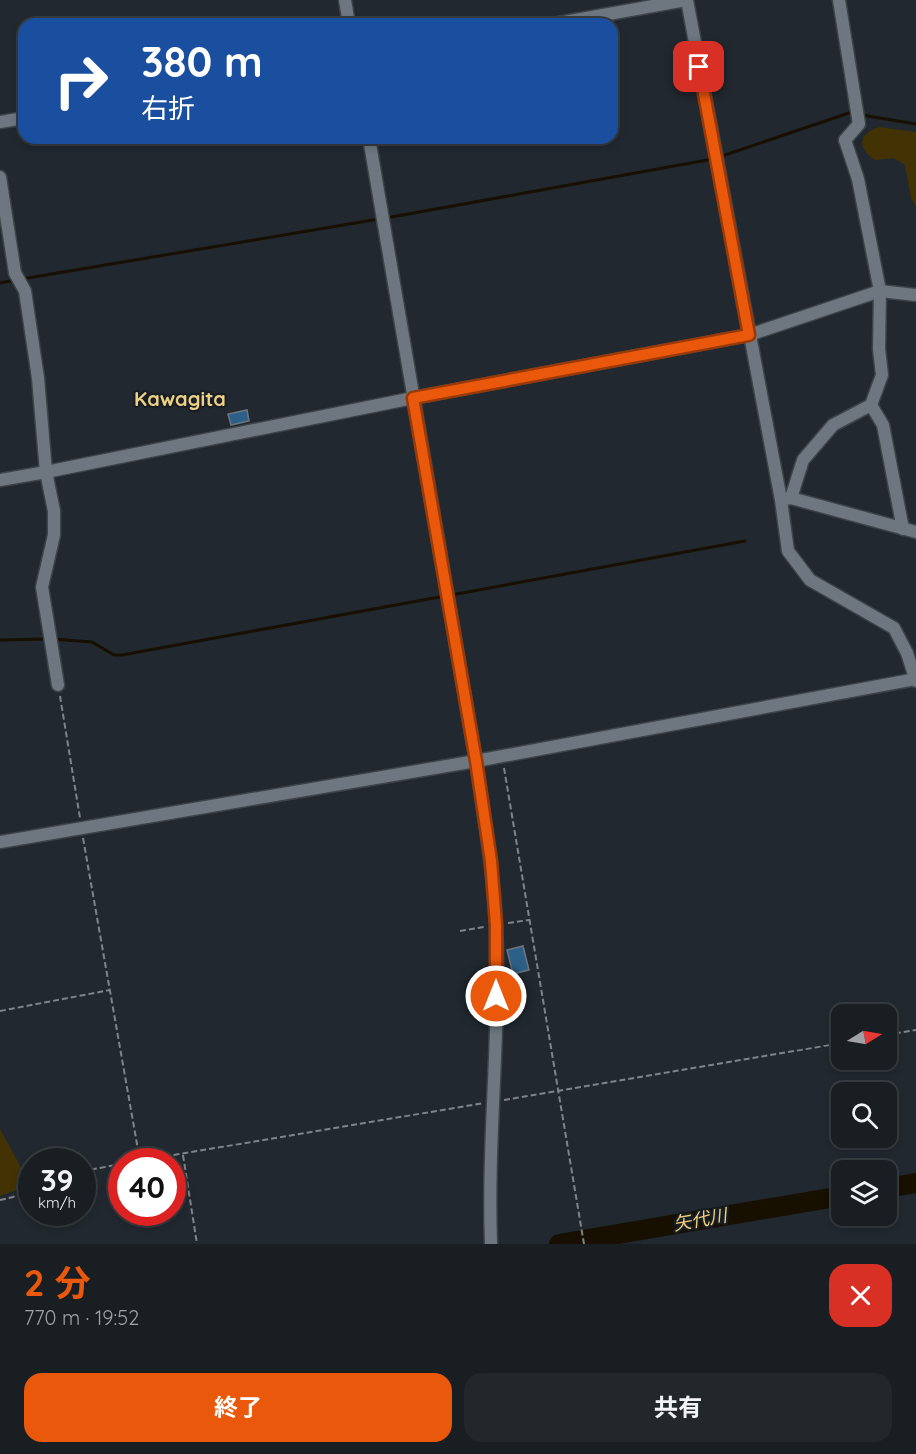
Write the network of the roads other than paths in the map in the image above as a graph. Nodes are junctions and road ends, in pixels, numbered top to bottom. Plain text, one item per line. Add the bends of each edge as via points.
1 (345, 0) edge
2 (686, 0) edge
3 (840, 0) edge
4 (348, 18) edge
5 (586, 18) edge
6 (18, 119) edge
7 (0, 122) edge
8 (370, 144) edge
9 (0, 177) edge
10 (880, 291) junction
11 (916, 295) edge
12 (749, 335) junction
13 (413, 398) junction
14 (871, 405) junction
15 (46, 472) junction
16 (0, 480) edge
17 (786, 499) junction
18 (903, 529) junction
19 (916, 532) edge
20 (916, 680) edge
21 (58, 685) road end
22 (476, 761) junction
23 (0, 842) edge
24 (491, 1244) edge

1 - 4 street
2 - 5 street
2 - 12 street
3 - 10 street via 860,124 845,140 858,178
6 - 7 street
8 - 13 street
9 - 15 street via 15,273 25,291
10 - 11 street
10 - 12 street
10 - 14 street via 882,375
12 - 13 street
12 - 17 street
13 - 15 street
13 - 22 street
14 - 17 street via 833,425 803,460
14 - 18 street via 883,425
15 - 16 street
15 - 21 street via 54,511 54,535 42,588
17 - 18 street
17 - 20 street via 788,551 810,580 894,628
18 - 19 street
20 - 22 street
22 - 23 street
22 - 24 street via 496,925

